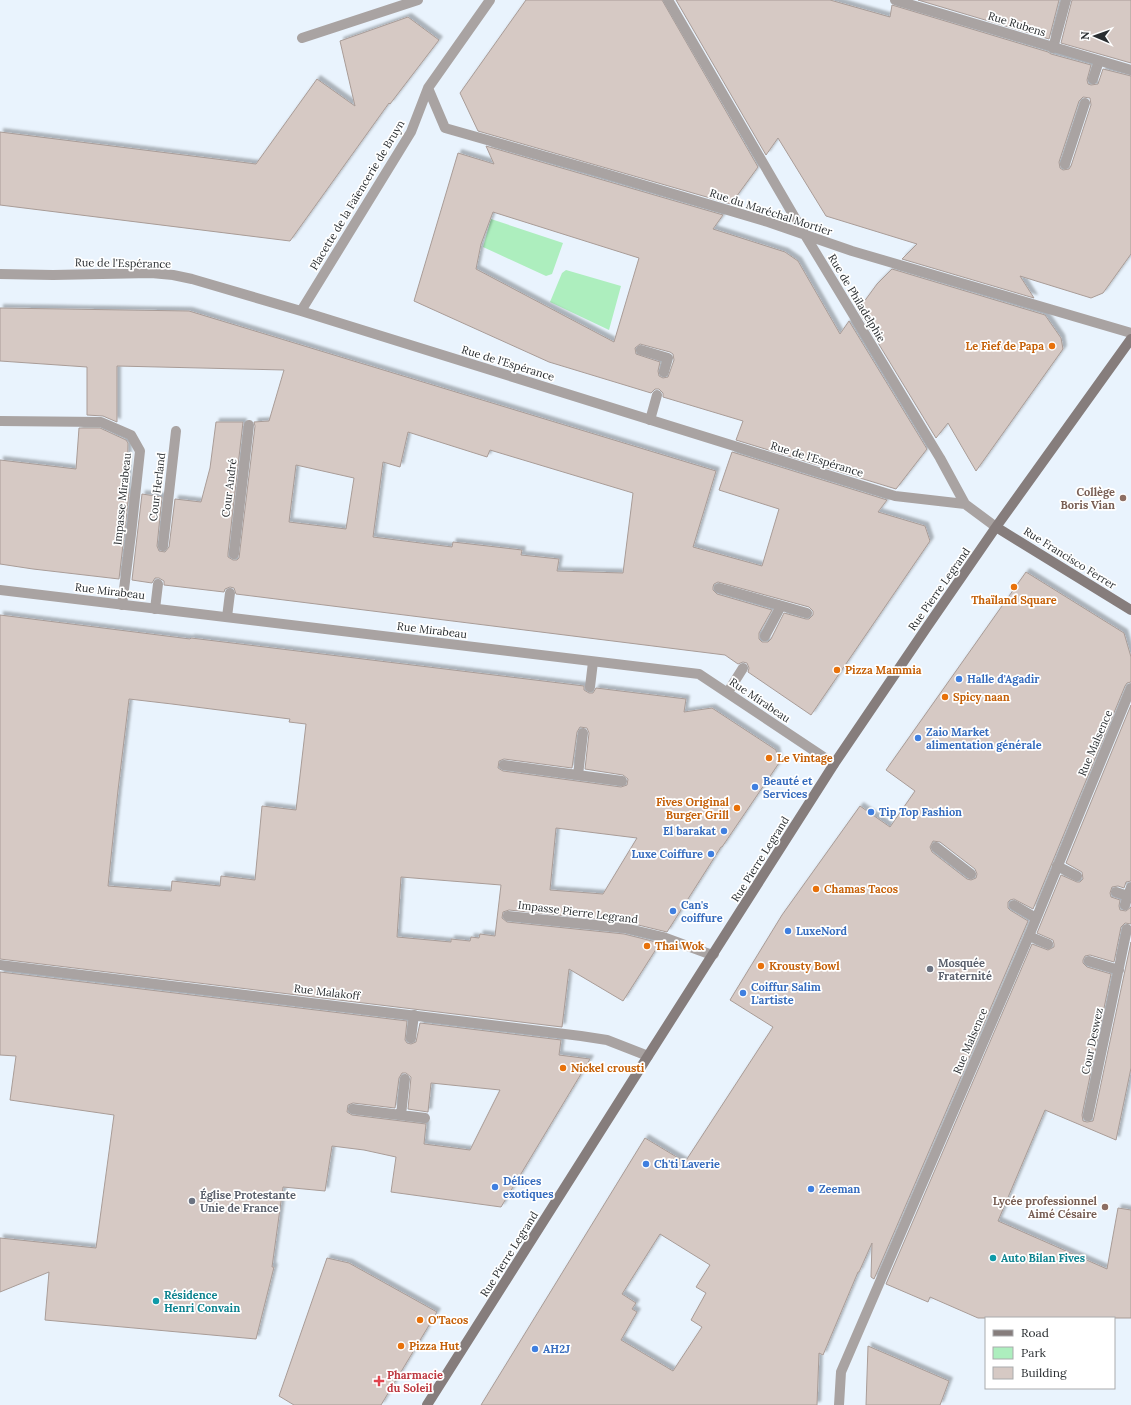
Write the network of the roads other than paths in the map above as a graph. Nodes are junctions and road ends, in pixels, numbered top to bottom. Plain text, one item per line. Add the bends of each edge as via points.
1 (418, 0) edge
2 (490, 0) edge
3 (668, 0) edge
4 (896, 0) edge
5 (1066, 0) edge
6 (302, 38) dead end
7 (1053, 48) junction
8 (1099, 61) junction
9 (1131, 70) edge
10 (1094, 79) dead end
11 (428, 88) junction
12 (1085, 103) dead end
13 (1065, 164) dead end
14 (805, 236) junction
15 (0, 274) edge
16 (301, 311) junction
17 (1131, 333) edge
18 (1131, 339) edge
19 (641, 350) dead end
20 (664, 372) dead end
21 (657, 395) dead end
22 (650, 420) junction
23 (0, 421) edge
24 (249, 425) dead end
25 (176, 431) dead end
26 (965, 504) junction
27 (996, 527) junction
28 (163, 546) dead end
29 (234, 554) dead end
30 (158, 584) dead end
31 (719, 588) dead end
32 (0, 590) edge
33 (230, 593) dead end
34 (122, 605) junction
35 (781, 606) junction
36 (155, 609) junction
37 (1131, 610) edge
38 (807, 613) dead end
39 (226, 617) junction
40 (764, 636) dead end
41 (593, 662) junction
42 (743, 668) dead end
43 (590, 687) dead end
44 (1131, 688) edge
45 (728, 692) junction
46 (583, 733) dead end
47 (834, 764) junction
48 (504, 765) dead end
49 (578, 775) junction
50 (622, 781) dead end
51 (936, 847) dead end
52 (1057, 866) junction
53 (971, 874) dead end
54 (1077, 876) dead end
55 (1116, 892) dead end
56 (1128, 896) edge
57 (1014, 906) dead end
58 (508, 916) dead end
59 (1036, 918) junction
60 (1127, 930) dead end
61 (1029, 936) junction
62 (1048, 944) dead end
63 (714, 954) junction
64 (1089, 961) dead end
65 (0, 965) edge
66 (1119, 970) junction
67 (414, 1015) junction
68 (411, 1038) dead end
69 (648, 1056) junction
70 (405, 1079) dead end
71 (353, 1109) dead end
72 (401, 1115) junction
73 (1088, 1116) dead end
74 (425, 1118) dead end
75 (427, 1405) edge
76 (839, 1405) edge

1 - 6 street
2 - 11 street, Placette de la Faïencerie de Bruyn
3 - 14 street, Rue de Philadelphie
4 - 7 street, Rue Rubens
5 - 7 street
7 - 8 street, Rue Rubens
8 - 9 street, Rue Rubens
8 - 10 street
11 - 14 street, Rue du Maréchal Mortier via 444,128 768,222
11 - 16 street, Placette de la Faïencerie de Bruyn via 411,132
12 - 13 street
14 - 17 street, Rue du Maréchal Mortier
14 - 26 street, Rue de Philadelphie via 940,458
15 - 16 street, Rue de l'Espérance via 173,275
16 - 22 street, Rue de l'Espérance
18 - 27 main road, Rue Pierre Legrand
19 - 20 street via 668,358
21 - 22 street
22 - 26 street, Rue de l'Espérance via 895,496
23 - 34 street, Impasse Mirabeau via 101,422 131,435 140,451
24 - 29 street, Cour André
25 - 28 street, Cour Herland
26 - 27 street
27 - 37 main road, Rue Francisco Ferrer
27 - 47 main road, Rue Pierre Legrand
30 - 36 street
31 - 35 street
32 - 34 street, Rue Mirabeau
33 - 39 street
34 - 36 street, Rue Mirabeau
35 - 38 street
35 - 40 street
36 - 39 street, Rue Mirabeau
39 - 41 street, Rue Mirabeau
41 - 43 street
41 - 45 street, Rue Mirabeau via 699,674
42 - 45 street
44 - 52 street, Rue Malsence
45 - 47 street, Rue Mirabeau
46 - 49 street
47 - 63 main road, Rue Pierre Legrand
48 - 49 street
49 - 50 street
51 - 53 street
52 - 54 street
52 - 59 street, Rue Malsence
55 - 56 street
57 - 59 street
58 - 63 street, Impasse Pierre Legrand via 625,928 663,937
59 - 61 street, Rue Malsence
60 - 66 street, Cour Deswez
61 - 62 street
61 - 76 street, Rue Malsence via 842,1372
63 - 69 main road, Rue Pierre Legrand
64 - 66 street
65 - 67 street, Rue Malakoff
66 - 73 street, Cour Deswez
67 - 68 street
67 - 69 street, Rue Malakoff via 607,1040
69 - 75 main road, Rue Pierre Legrand
70 - 72 street
71 - 72 street
72 - 74 street

